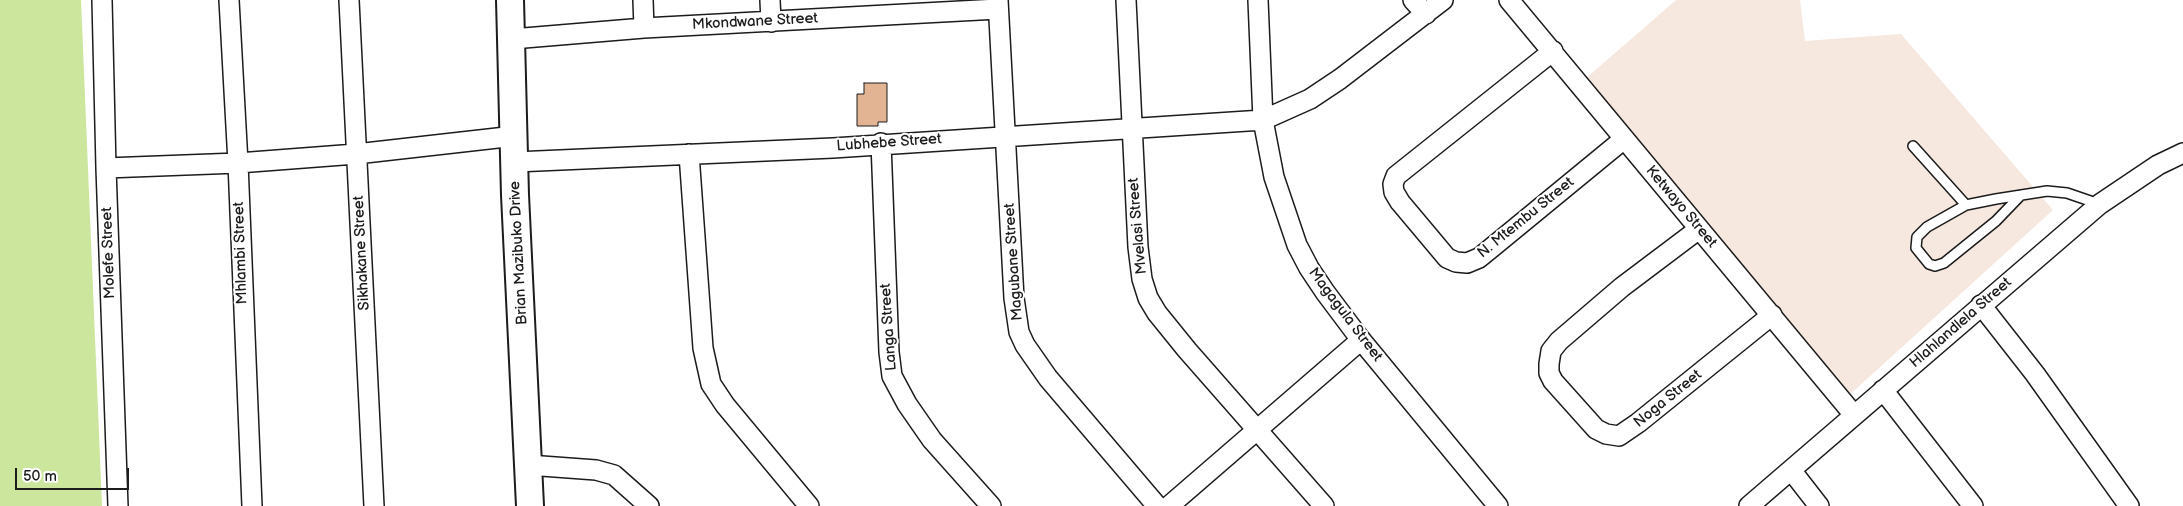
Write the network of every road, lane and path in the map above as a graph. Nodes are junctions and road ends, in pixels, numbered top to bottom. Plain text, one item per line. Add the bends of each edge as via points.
1 (102, 0) edge
2 (228, 0) edge
3 (349, 0) edge
4 (510, 0) edge
5 (643, 0) edge
6 (770, 0) edge
7 (1126, 0) edge
8 (1258, 0) edge
9 (1443, 0) edge
10 (1509, 0) edge
11 (998, 4) edge
12 (886, 7) edge
13 (1420, 7) edge
14 (771, 22) junction
15 (644, 28) junction
16 (512, 39) junction
17 (1553, 51) junction
18 (1263, 120) junction
19 (1132, 128) junction
20 (1006, 135) junction
21 (515, 136) junction
22 (1624, 139) junction
23 (881, 143) junction
24 (1913, 146) dead end
25 (356, 154) junction
26 (689, 154) junction
27 (2183, 154) edge
28 (238, 162) junction
29 (515, 162) junction
30 (106, 168) junction
31 (2021, 195) junction
32 (2100, 204) junction
33 (1966, 205) junction
34 (1699, 229) junction
35 (1981, 305) junction
36 (1772, 315) junction
37 (1361, 340) junction
38 (1883, 390) junction
39 (1854, 415) junction
40 (1257, 430) junction
41 (528, 465) junction
42 (1791, 470) junction
43 (118, 506) edge
44 (252, 506) edge
45 (374, 506) edge
46 (530, 506) edge
47 (649, 506) edge
48 (809, 506) edge
49 (991, 506) edge
50 (1157, 506) edge
51 (1168, 506) edge
52 (1324, 506) edge
53 (1498, 506) edge
54 (1749, 506) edge
55 (1819, 506) edge
56 (1974, 506) edge
57 (2129, 506) edge

1 - 30 street, Molefe Street
2 - 28 street, Mhlambi Street
3 - 25 street, Sikhakane Street
4 - 16 street, Brian Mazibuko Drive
5 - 15 street
6 - 14 street
7 - 19 street, Mvelasi Street
8 - 18 street, Magagula Street
9 - 13 street
10 - 17 street, Ketwayo Street
11 - 12 street, Mkondwane Street
11 - 20 street, Magubane Street
12 - 14 street, Mkondwane Street
13 - 18 street via 1340,79 1310,99
14 - 15 street, Mkondwane Street
15 - 16 street, Mkondwane Street
16 - 21 street, Brian Mazibuko Drive
17 - 22 street, Ketwayo Street
17 - 22 street, N. Mtembu Street via 1396,176 1394,192 1400,202 1447,258 1467,263 1479,258
18 - 19 street, Lubhebe Street
18 - 37 street, Magagula Street via 1274,177 1297,245 1325,292
19 - 20 street, Lubhebe Street
19 - 40 street, Mvelasi Street via 1138,247 1148,298 1187,350
20 - 23 street, Lubhebe Street
20 - 50 street, Magubane Street via 1014,298 1019,332 1048,378
21 - 25 street
21 - 29 street, Brian Mazibuko Drive
22 - 34 street, Ketwayo Street
23 - 26 street, Lubhebe Street
23 - 49 street, Langa Street via 892,376 932,440
24 - 33 lane
25 - 28 street
25 - 45 street, Sikhakane Street
26 - 29 street, Lubhebe Street
26 - 48 street via 703,348 711,384
27 - 32 street, Hlahlandlela Street via 2158,165
28 - 30 street
28 - 44 street, Mhlambi Street
29 - 41 street, Brian Mazibuko Drive
30 - 43 street, Molefe Street
31 - 32 lane via 2047,191 2067,193
31 - 33 lane
31 - 33 lane via 1963,250 1944,263 1929,264 1916,248 1917,237 1927,227
32 - 35 street, Hlahlandlela Street
34 - 36 street, Ketwayo Street
34 - 36 street, Noga Street via 1622,287 1559,341 1549,364 1553,381 1596,429 1619,436
35 - 38 street, Hlahlandlela Street
35 - 57 street via 2035,374
36 - 39 street, Ketwayo Street
37 - 40 street
37 - 53 street, Magagula Street
38 - 39 street, Hlahlandlela Street
38 - 56 street
39 - 42 street, Hlahlandlela Street
40 - 51 street
40 - 52 street, Mvelasi Street
41 - 46 street, Brian Mazibuko Drive
41 - 47 street via 596,470 614,475
42 - 54 street, Hlahlandlela Street
42 - 55 street

